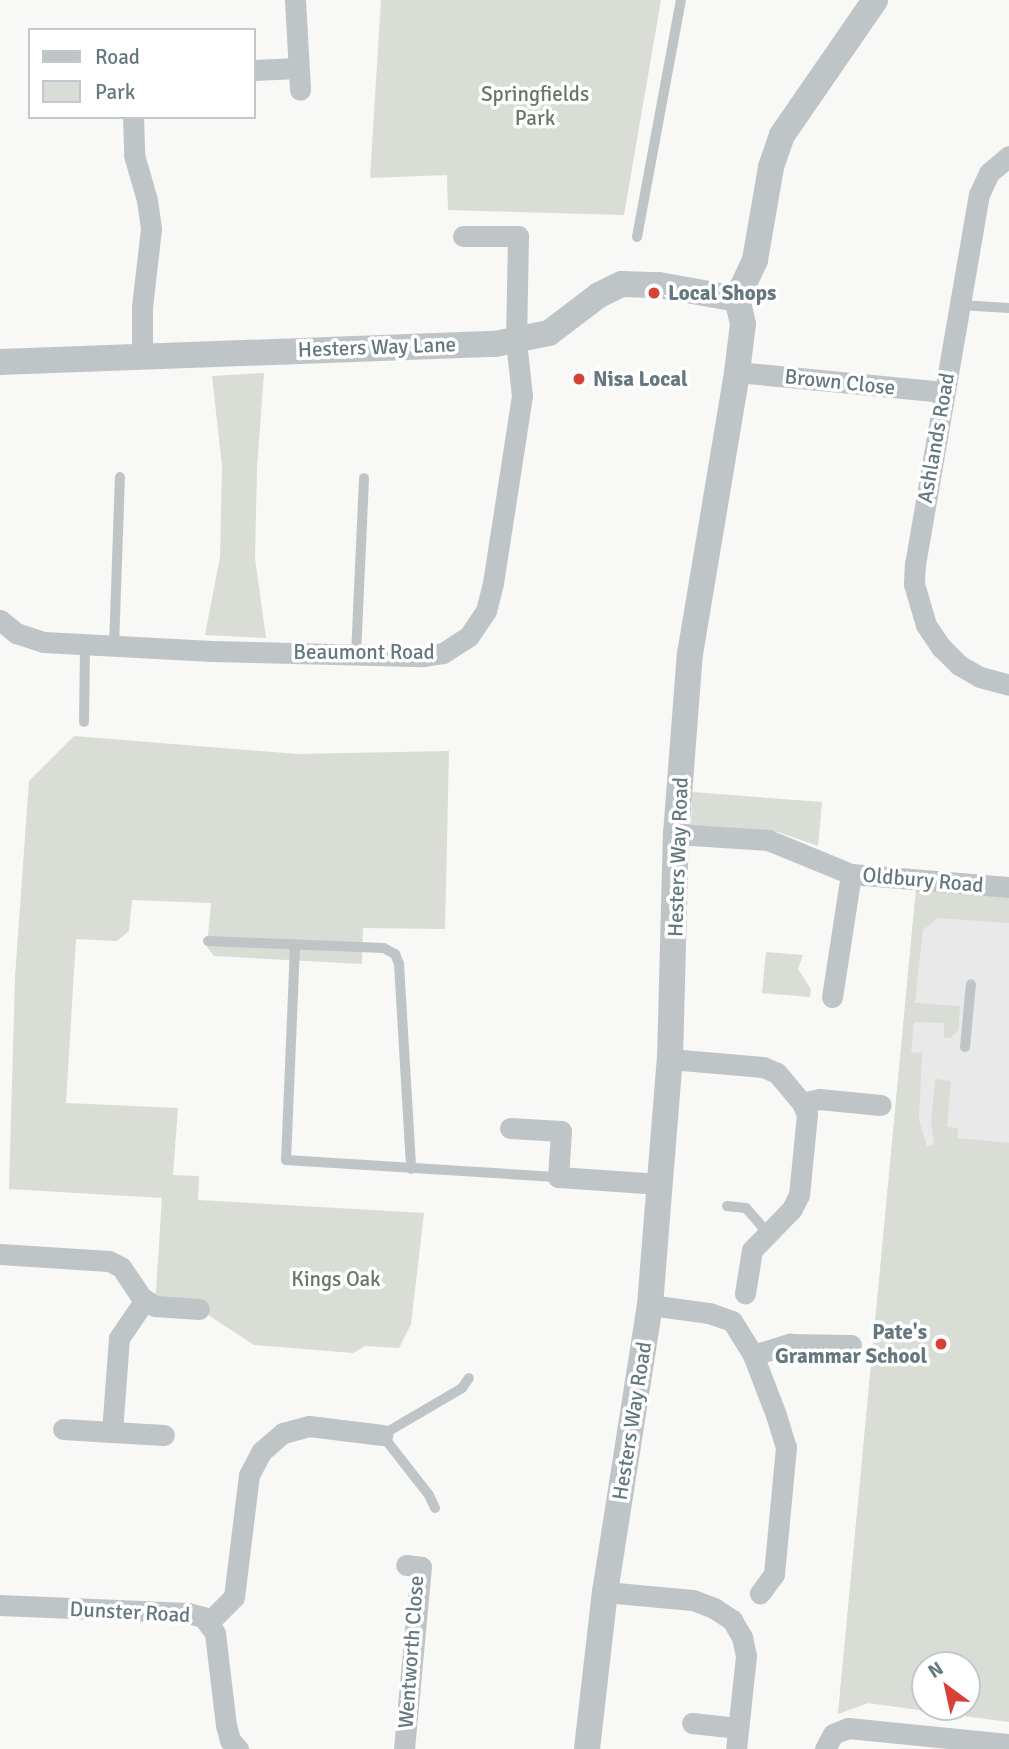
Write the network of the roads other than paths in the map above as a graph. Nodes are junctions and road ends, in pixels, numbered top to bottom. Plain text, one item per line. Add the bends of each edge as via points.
1 (296, 0) edge
2 (681, 0) edge
3 (875, 0) edge
4 (299, 68) junction
5 (256, 70) edge
6 (300, 90) dead end
7 (133, 119) edge
8 (1009, 156) edge
9 (463, 236) dead end
10 (637, 237) dead end
11 (737, 299) junction
12 (959, 305) junction
13 (1009, 309) edge
14 (516, 341) junction
15 (142, 357) junction
16 (0, 362) edge
17 (737, 372) junction
18 (944, 392) junction
19 (120, 477) dead end
20 (364, 478) dead end
21 (0, 620) edge
22 (85, 646) junction
23 (114, 647) junction
24 (356, 655) junction
25 (1009, 685) edge
26 (84, 722) dead end
27 (676, 834) junction
28 (851, 874) junction
29 (1009, 887) edge
30 (208, 941) dead end
31 (295, 946) junction
32 (971, 984) dead end
33 (832, 997) dead end
34 (965, 1047) dead end
35 (670, 1059) junction
36 (803, 1103) junction
37 (881, 1105) dead end
38 (510, 1128) dead end
39 (411, 1168) junction
40 (558, 1177) junction
41 (660, 1184) junction
42 (727, 1206) dead end
43 (768, 1233) junction
44 (0, 1254) edge
45 (745, 1293) dead end
46 (145, 1300) junction
47 (650, 1305) junction
48 (200, 1309) dead end
49 (851, 1345) dead end
50 (753, 1355) junction
51 (468, 1378) dead end
52 (63, 1429) dead end
53 (112, 1432) junction
54 (164, 1435) dead end
55 (382, 1435) junction
56 (435, 1508) dead end
57 (406, 1565) dead end
58 (605, 1592) junction
59 (760, 1593) dead end
60 (0, 1605) edge
61 (209, 1622) junction
62 (692, 1723) dead end
63 (737, 1738) edge
64 (1009, 1744) edge
65 (238, 1749) edge
66 (404, 1749) edge
67 (587, 1749) edge
68 (825, 1749) edge

1 - 4 street
2 - 10 lane
3 - 11 street via 782,135 771,167 755,260
4 - 5 street
4 - 6 street
7 - 15 street via 134,155 151,229 142,307
8 - 12 street, Ashlands Road via 989,173 979,194
9 - 14 street, Beaumont Road via 519,236
11 - 14 street, Hesters Way Lane via 659,285 622,284 599,295 549,333
11 - 17 street, Hesters Way Road via 743,324
12 - 13 lane
12 - 18 street, Ashlands Road
14 - 15 street, Hesters Way Lane
14 - 24 street, Beaumont Road via 522,396 486,611 469,636 443,653
15 - 16 street, Hesters Way Lane
17 - 18 street, Brown Close
17 - 27 street, Hesters Way Road via 690,654
18 - 25 street, Ashlands Road via 914,584 926,625 941,647 959,665
19 - 23 lane
20 - 24 lane
21 - 22 street, Beaumont Road via 30,639
22 - 23 street, Beaumont Road
22 - 26 lane
23 - 24 street, Beaumont Road
27 - 28 street, Oldbury Road via 768,840
27 - 35 street, Hesters Way Road
28 - 29 street, Oldbury Road
28 - 33 street
30 - 31 lane
31 - 39 lane via 384,948 395,954
31 - 39 lane via 286,1160
32 - 34 lane
35 - 36 street via 763,1067 786,1080
35 - 41 street, Hesters Way Road
36 - 37 street via 819,1099
36 - 43 street via 807,1127 799,1195 793,1209
38 - 40 street via 561,1131
39 - 40 lane
40 - 41 street
41 - 47 street, Hesters Way Road
42 - 43 lane via 746,1209
43 - 45 street via 752,1250
44 - 46 street via 109,1261 126,1273
46 - 48 street via 155,1306
46 - 53 street via 119,1338
47 - 50 street via 722,1316 741,1331
47 - 58 street, Hesters Way Road
49 - 50 street via 790,1344
50 - 59 street via 786,1447 774,1574
51 - 55 lane via 462,1388
52 - 53 street
53 - 54 street
55 - 56 lane
55 - 61 street via 309,1426 283,1433 262,1451 249,1475 234,1597
57 - 66 street, Wentworth Close via 421,1567
58 - 63 street via 693,1600 732,1620 746,1656
58 - 67 street, Hesters Way Road
60 - 61 street, Dunster Road via 188,1613
61 - 65 street, Dunster Road via 215,1633 228,1736
62 - 63 street
64 - 68 street via 855,1728 837,1731

